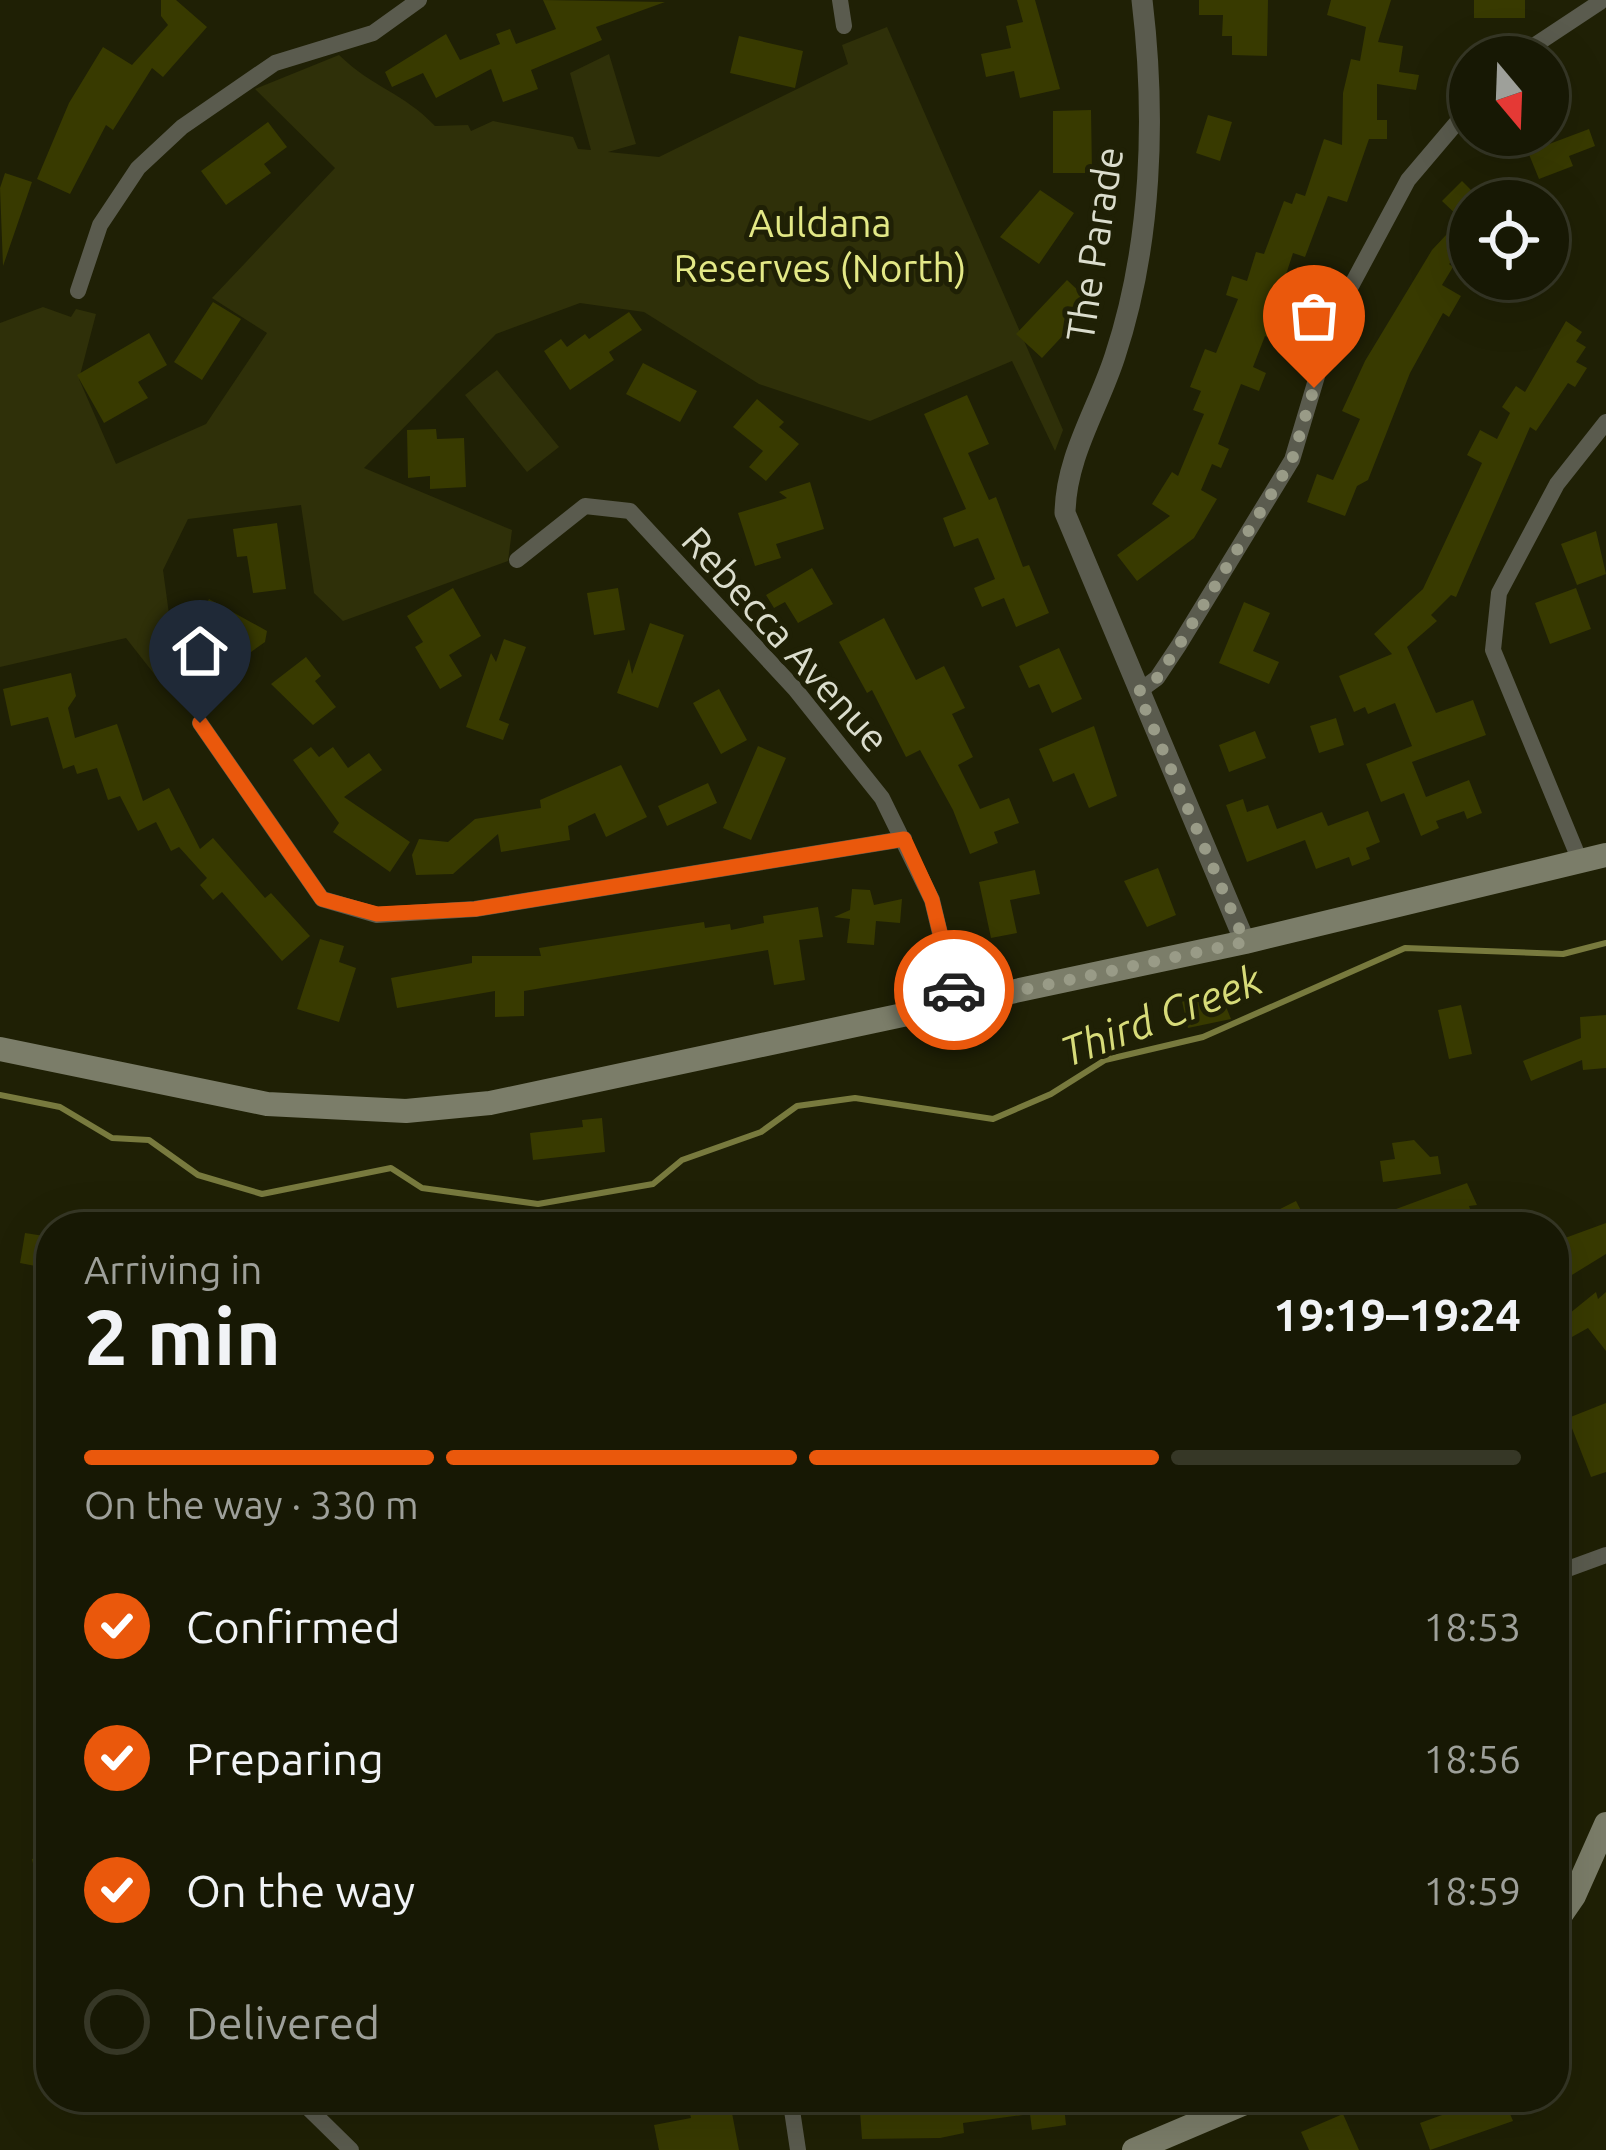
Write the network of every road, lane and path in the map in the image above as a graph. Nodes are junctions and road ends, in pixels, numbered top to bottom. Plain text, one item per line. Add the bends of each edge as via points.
1 (419, 0) edge
2 (840, 0) edge
3 (1142, 0) edge
4 (1602, 6) edge
5 (844, 26) dead end
6 (1551, 36) edge
7 (1449, 132) edge
8 (78, 291) dead end
9 (1606, 422) edge
10 (517, 560) dead end
11 (1138, 692) junction
12 (200, 723) dead end
13 (904, 839) junction
14 (1606, 855) edge
15 (1580, 861) junction
16 (1245, 942) junction
17 (957, 1004) junction
18 (0, 1049) edge
19 (1606, 1555) edge
20 (1569, 1569) edge
21 (1604, 1840) edge
22 (1569, 1900) edge
23 (312, 2112) edge
24 (792, 2112) edge
25 (1224, 2112) edge
26 (351, 2150) edge
27 (798, 2150) edge
28 (1134, 2150) edge

1 - 8 street via 373,33 275,63 182,127 138,168 100,225
2 - 5 street
3 - 11 street, The Parade via 1150,102 1136,268 1115,356 1065,491 1068,529
4 - 6 street
7 - 11 street via 1408,180 1335,316 1292,460 1179,645
9 - 15 street via 1557,484 1499,593 1492,650
10 - 13 street, Rebecca Avenue via 585,506 630,511 795,689 883,798
11 - 16 street, The Parade
12 - 13 street via 322,899 377,914 475,909
13 - 17 street, Rebecca Avenue via 932,900
14 - 15 main road
15 - 16 main road
16 - 17 main road
17 - 18 main road via 490,1103 406,1111 267,1104
19 - 20 street
21 - 22 main road
23 - 26 street
24 - 27 street
25 - 28 main road

